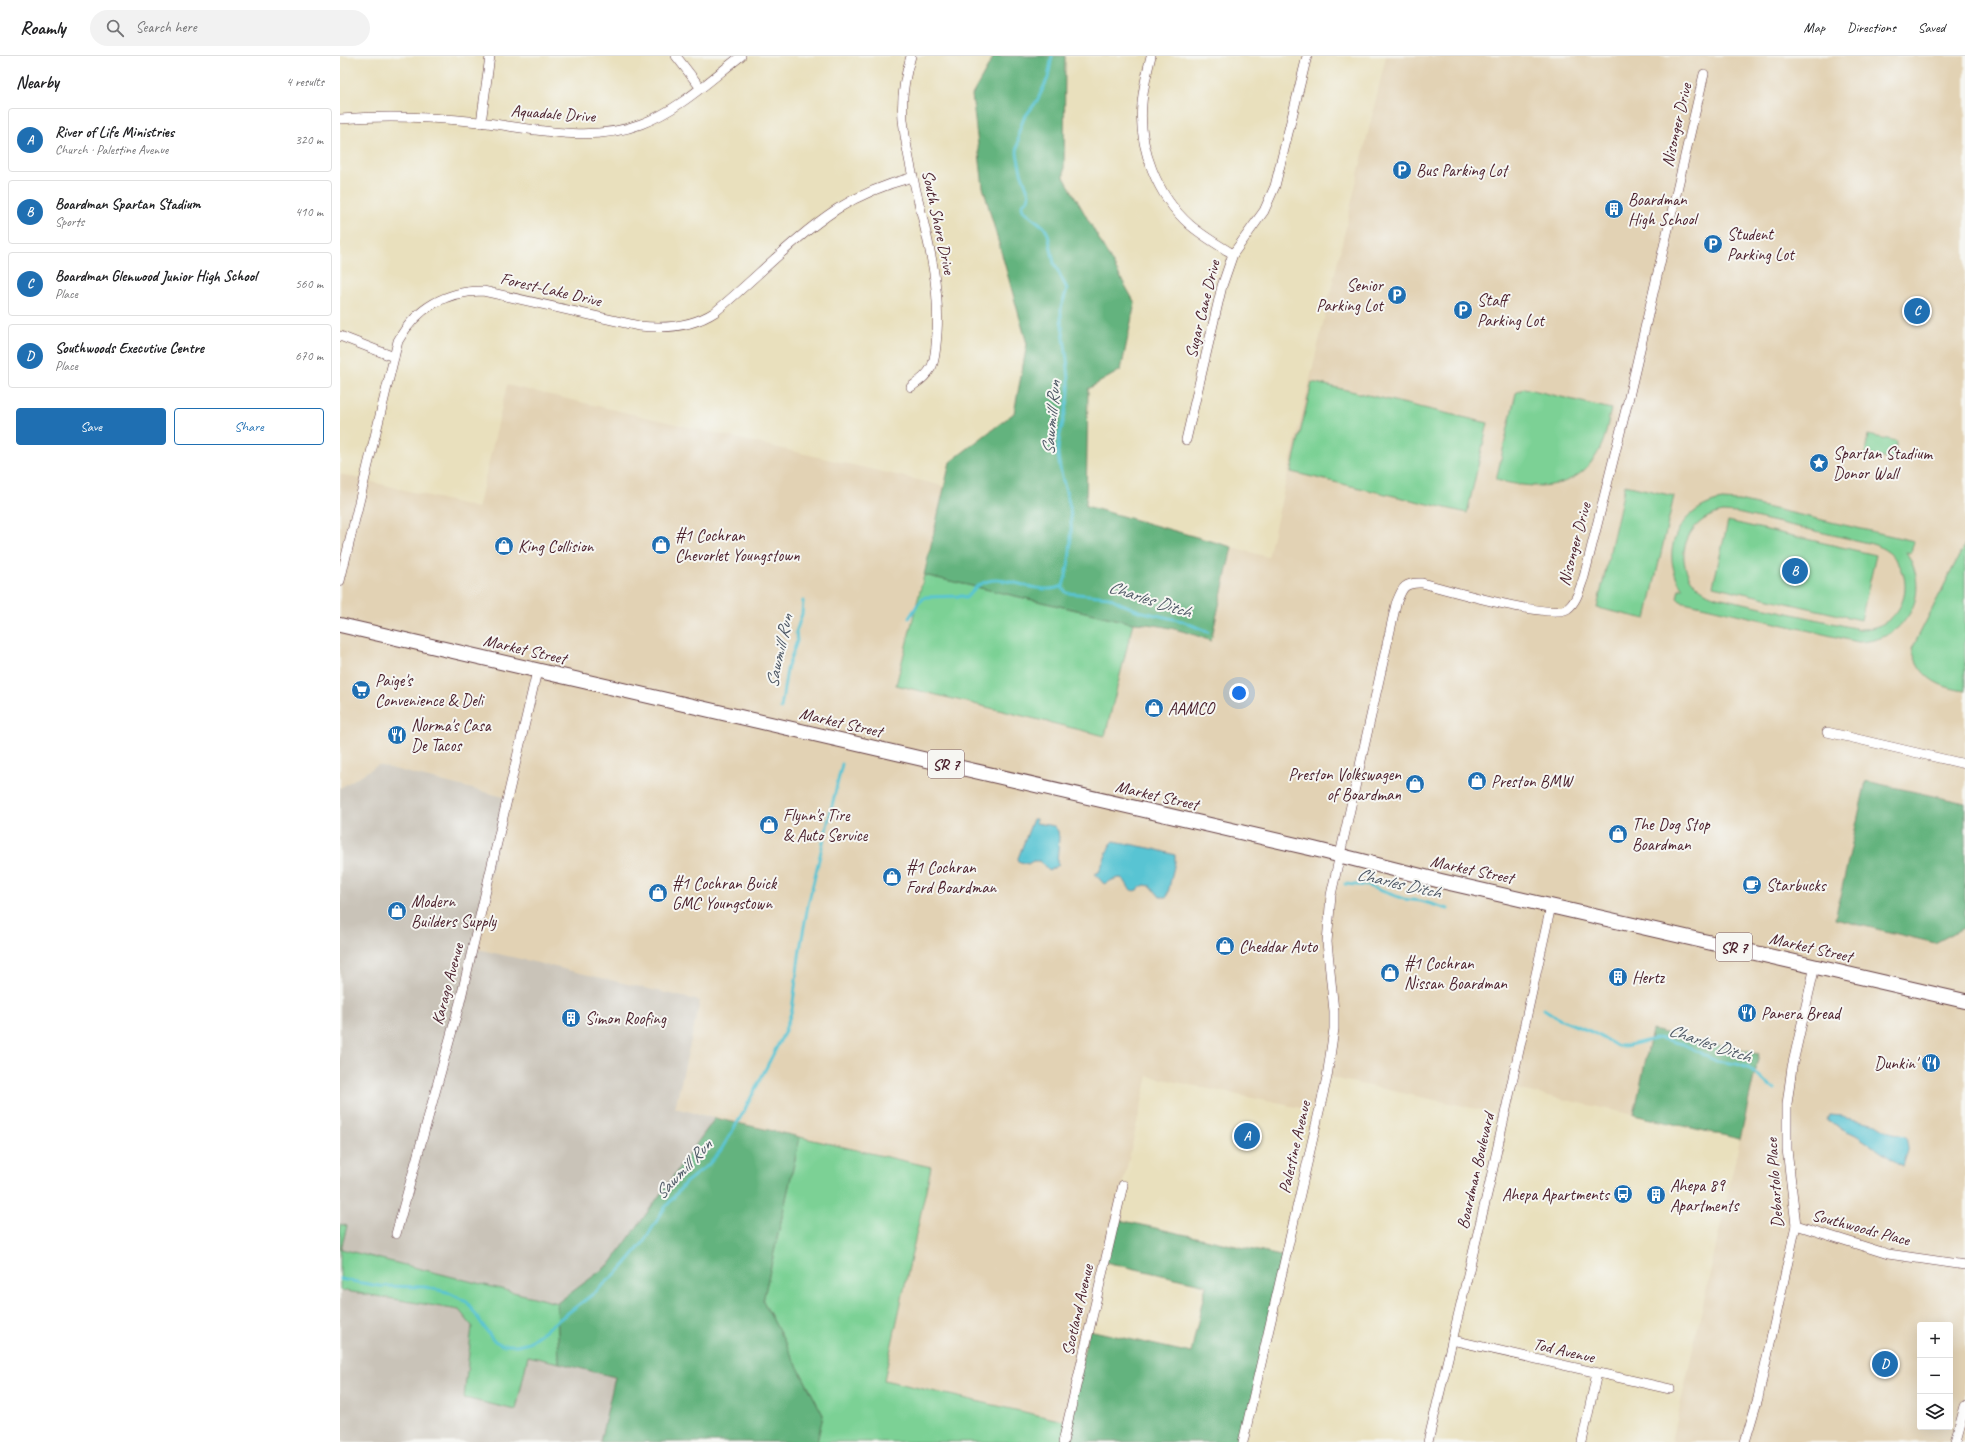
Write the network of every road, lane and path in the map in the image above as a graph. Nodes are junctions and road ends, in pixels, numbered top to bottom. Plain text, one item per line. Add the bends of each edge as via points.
1 (490, 56) edge
2 (676, 56) edge
3 (741, 56) edge
4 (911, 56) edge
5 (1151, 56) edge
6 (1307, 56) edge
7 (1704, 74) dead end
8 (700, 87) junction
9 (340, 119) edge
10 (481, 123) junction
11 (914, 177) junction
12 (1233, 254) junction
13 (340, 336) edge
14 (394, 357) junction
15 (910, 387) dead end
16 (1186, 440) dead end
17 (340, 581) edge
18 (340, 625) edge
19 (537, 671) junction
20 (1827, 732) dead end
21 (1965, 764) edge
22 (1340, 857) junction
23 (1551, 906) junction
24 (1815, 966) junction
25 (1965, 1001) edge
26 (1123, 1185) dead end
27 (1796, 1225) junction
28 (396, 1234) dead end
29 (1965, 1265) edge
30 (1452, 1340) junction
31 (1597, 1373) junction
32 (1670, 1389) dead end
33 (1965, 1406) edge
34 (1063, 1442) edge
35 (1243, 1442) edge
36 (1428, 1442) edge
37 (1582, 1442) edge
38 (1745, 1442) edge
39 (1955, 1442) edge

1 - 10 street
2 - 8 street
3 - 8 street, Aquadale Drive
4 - 11 street, South Shore Drive via 904,82 902,110
5 - 12 street via 1141,114 1145,147 1154,173 1168,199 1189,224
6 - 12 street, Sugar Cane Drive via 1275,186 1264,211
7 - 22 street, Nisonger Drive via 1628,401 1577,596 1568,609 1556,612 1540,611 1422,583 1408,584 1396,604
8 - 10 street, Aquadale Drive via 672,110 641,124 616,131 576,134
9 - 10 street, Aquadale Drive via 406,116
11 - 14 street, Forest-Lake Drive via 876,189 838,209 804,234 715,312 694,323 663,328 639,326 496,293 469,291 444,297 414,319 398,341
11 - 15 street, South Shore Drive via 934,270 938,317 931,368
12 - 16 street, Sugar Cane Drive via 1222,286
13 - 14 street
14 - 17 street, Forest-Lake Drive
18 - 19 main road, Market Street / SR 7
19 - 22 main road, Market Street / SR 7
19 - 28 street, Karago Avenue via 460,1002
20 - 21 street
22 - 23 main road, Market Street / SR 7
22 - 35 street, Palestine Avenue via 1331,895 1327,929 1334,1011 1331,1054
23 - 24 main road, Market Street / SR 7
23 - 30 street, Boardman Boulevard
24 - 25 main road, Market Street / SR 7
24 - 27 street, Debartolo Place via 1792,1067 1787,1104 1787,1150
26 - 34 street, Scotland Avenue
27 - 29 street, Southwoods Place via 1888,1254
27 - 38 street, Debartolo Place via 1758,1398
30 - 31 street, Tod Avenue
30 - 36 street, Boardman Boulevard
31 - 32 street, Tod Avenue
31 - 37 street
33 - 39 street

